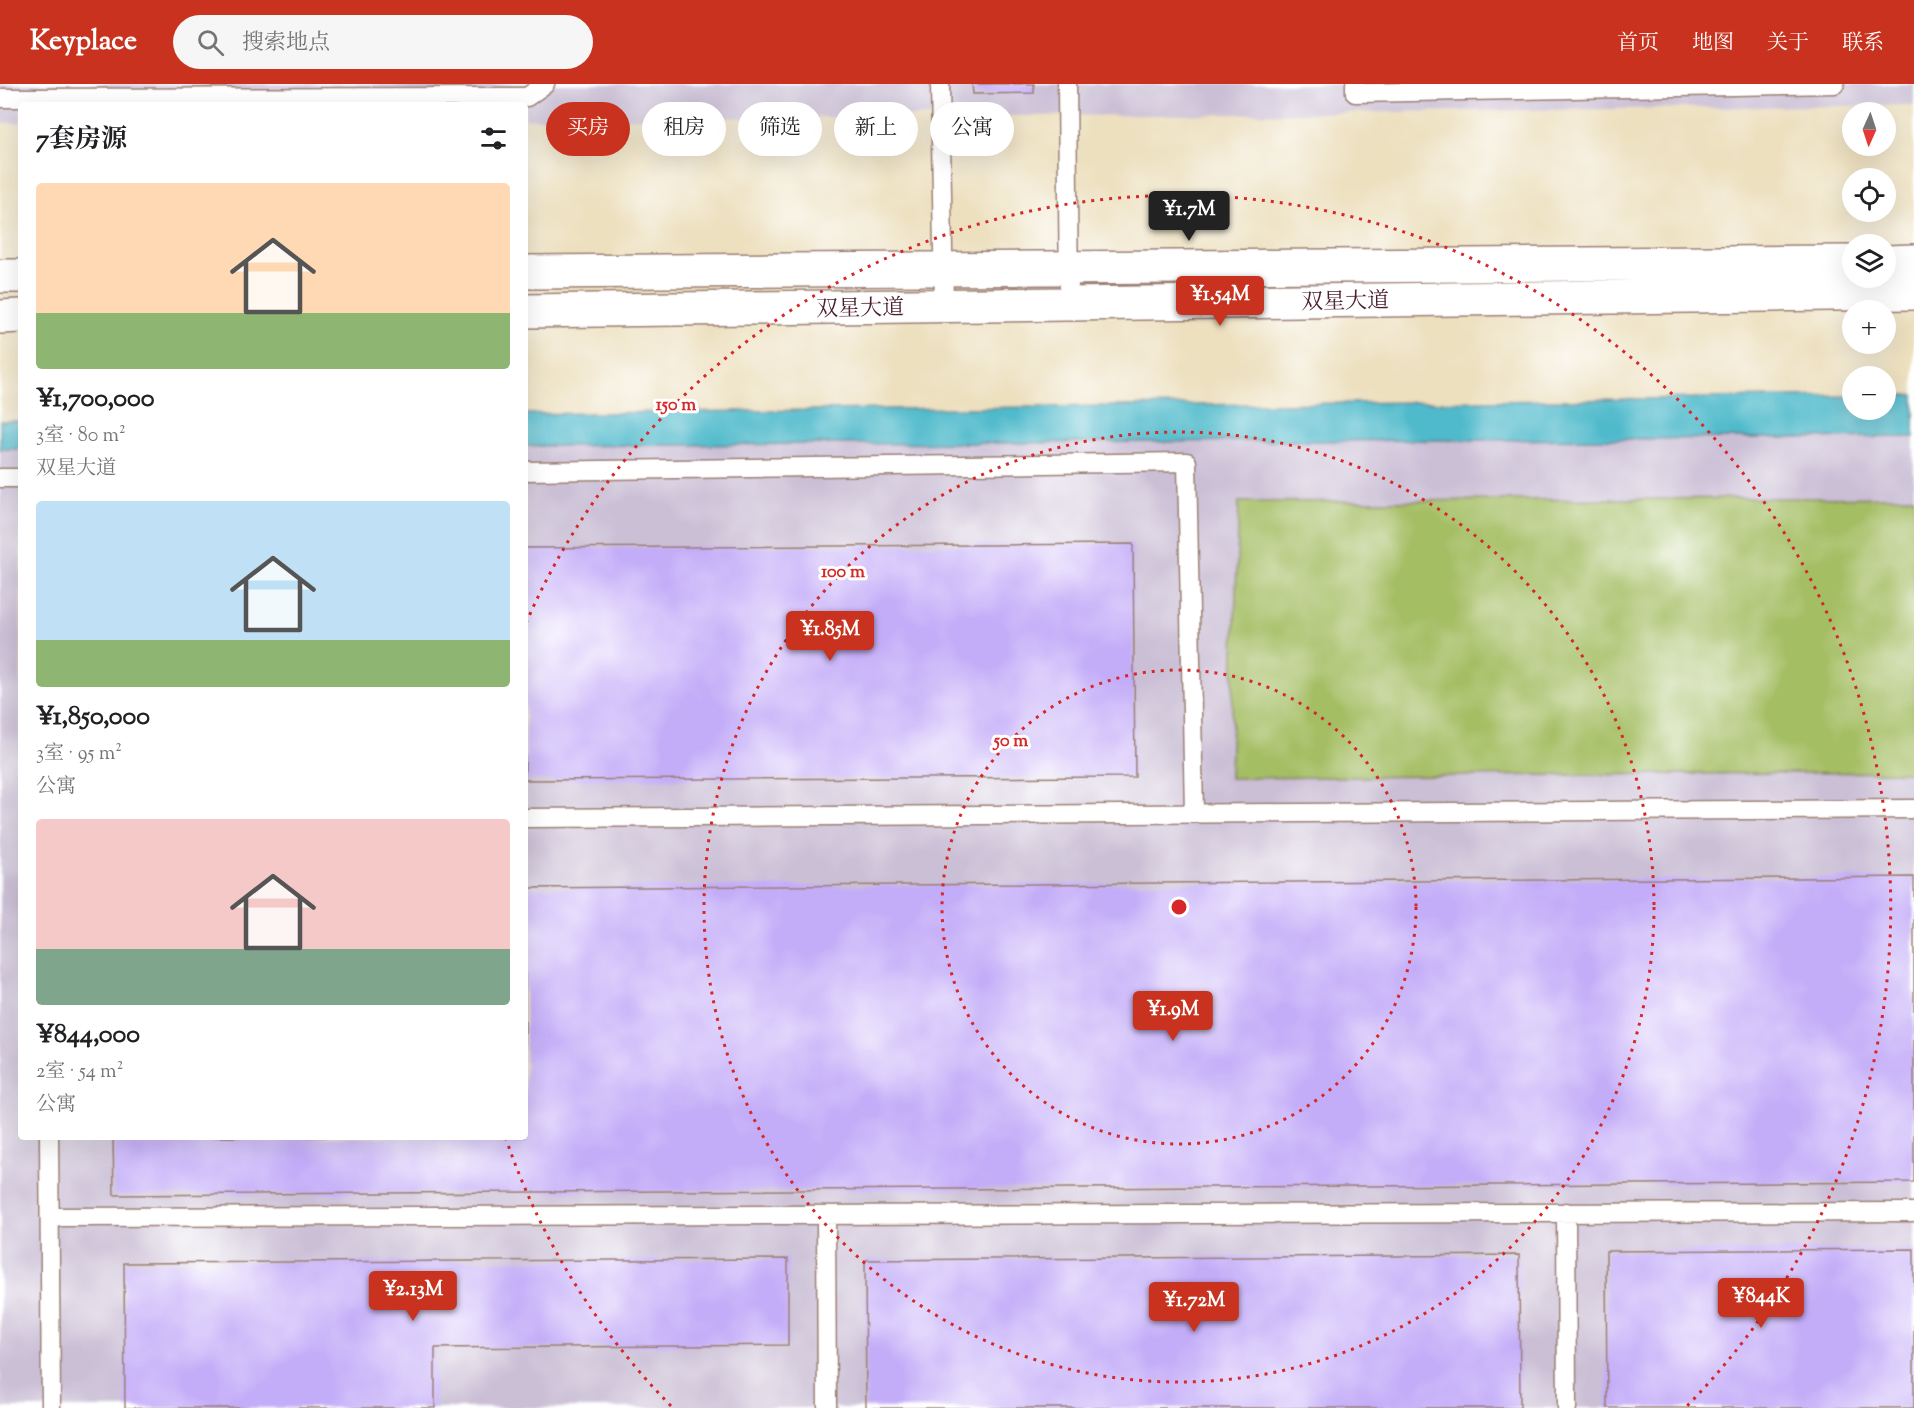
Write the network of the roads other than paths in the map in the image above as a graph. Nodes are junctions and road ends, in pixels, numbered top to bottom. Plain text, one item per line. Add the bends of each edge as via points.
1 (545, 84) edge
2 (940, 84) edge
3 (1067, 84) edge
4 (1355, 84) edge
5 (1835, 84) edge
6 (211, 96) edge
7 (0, 98) edge
8 (1896, 261) edge
9 (1914, 261) edge
10 (1842, 262) edge
11 (1069, 268) junction
12 (943, 269) junction
13 (528, 272) edge
14 (0, 276) edge
15 (18, 276) edge
16 (1914, 293) edge
17 (1069, 304) junction
18 (944, 305) junction
19 (528, 311) edge
20 (18, 316) edge
21 (0, 317) edge
22 (528, 471) edge
23 (0, 478) edge
24 (18, 478) edge
25 (1914, 809) edge
26 (1194, 813) junction
27 (528, 818) edge
28 (49, 1140) edge
29 (1566, 1212) junction
30 (1914, 1212) edge
31 (826, 1215) junction
32 (50, 1217) junction
33 (51, 1408) edge
34 (827, 1408) edge
35 (1567, 1408) edge

1 - 6 lane via 526,97
2 - 12 lane
3 - 11 lane
4 - 5 lane via 1355,93
6 - 7 lane
8 - 9 street
10 - 11 street, 双星大道
11 - 12 street, 双星大道
11 - 17 lane
12 - 13 street, 双星大道
12 - 18 lane
14 - 15 street
16 - 17 street, 双星大道
17 - 18 street, 双星大道
18 - 19 street, 双星大道
20 - 21 street
22 - 26 lane via 1187,462
23 - 24 lane
25 - 26 lane
26 - 27 lane
28 - 32 lane
29 - 30 lane
29 - 31 lane
29 - 35 lane
31 - 32 lane
31 - 34 lane
32 - 33 lane

